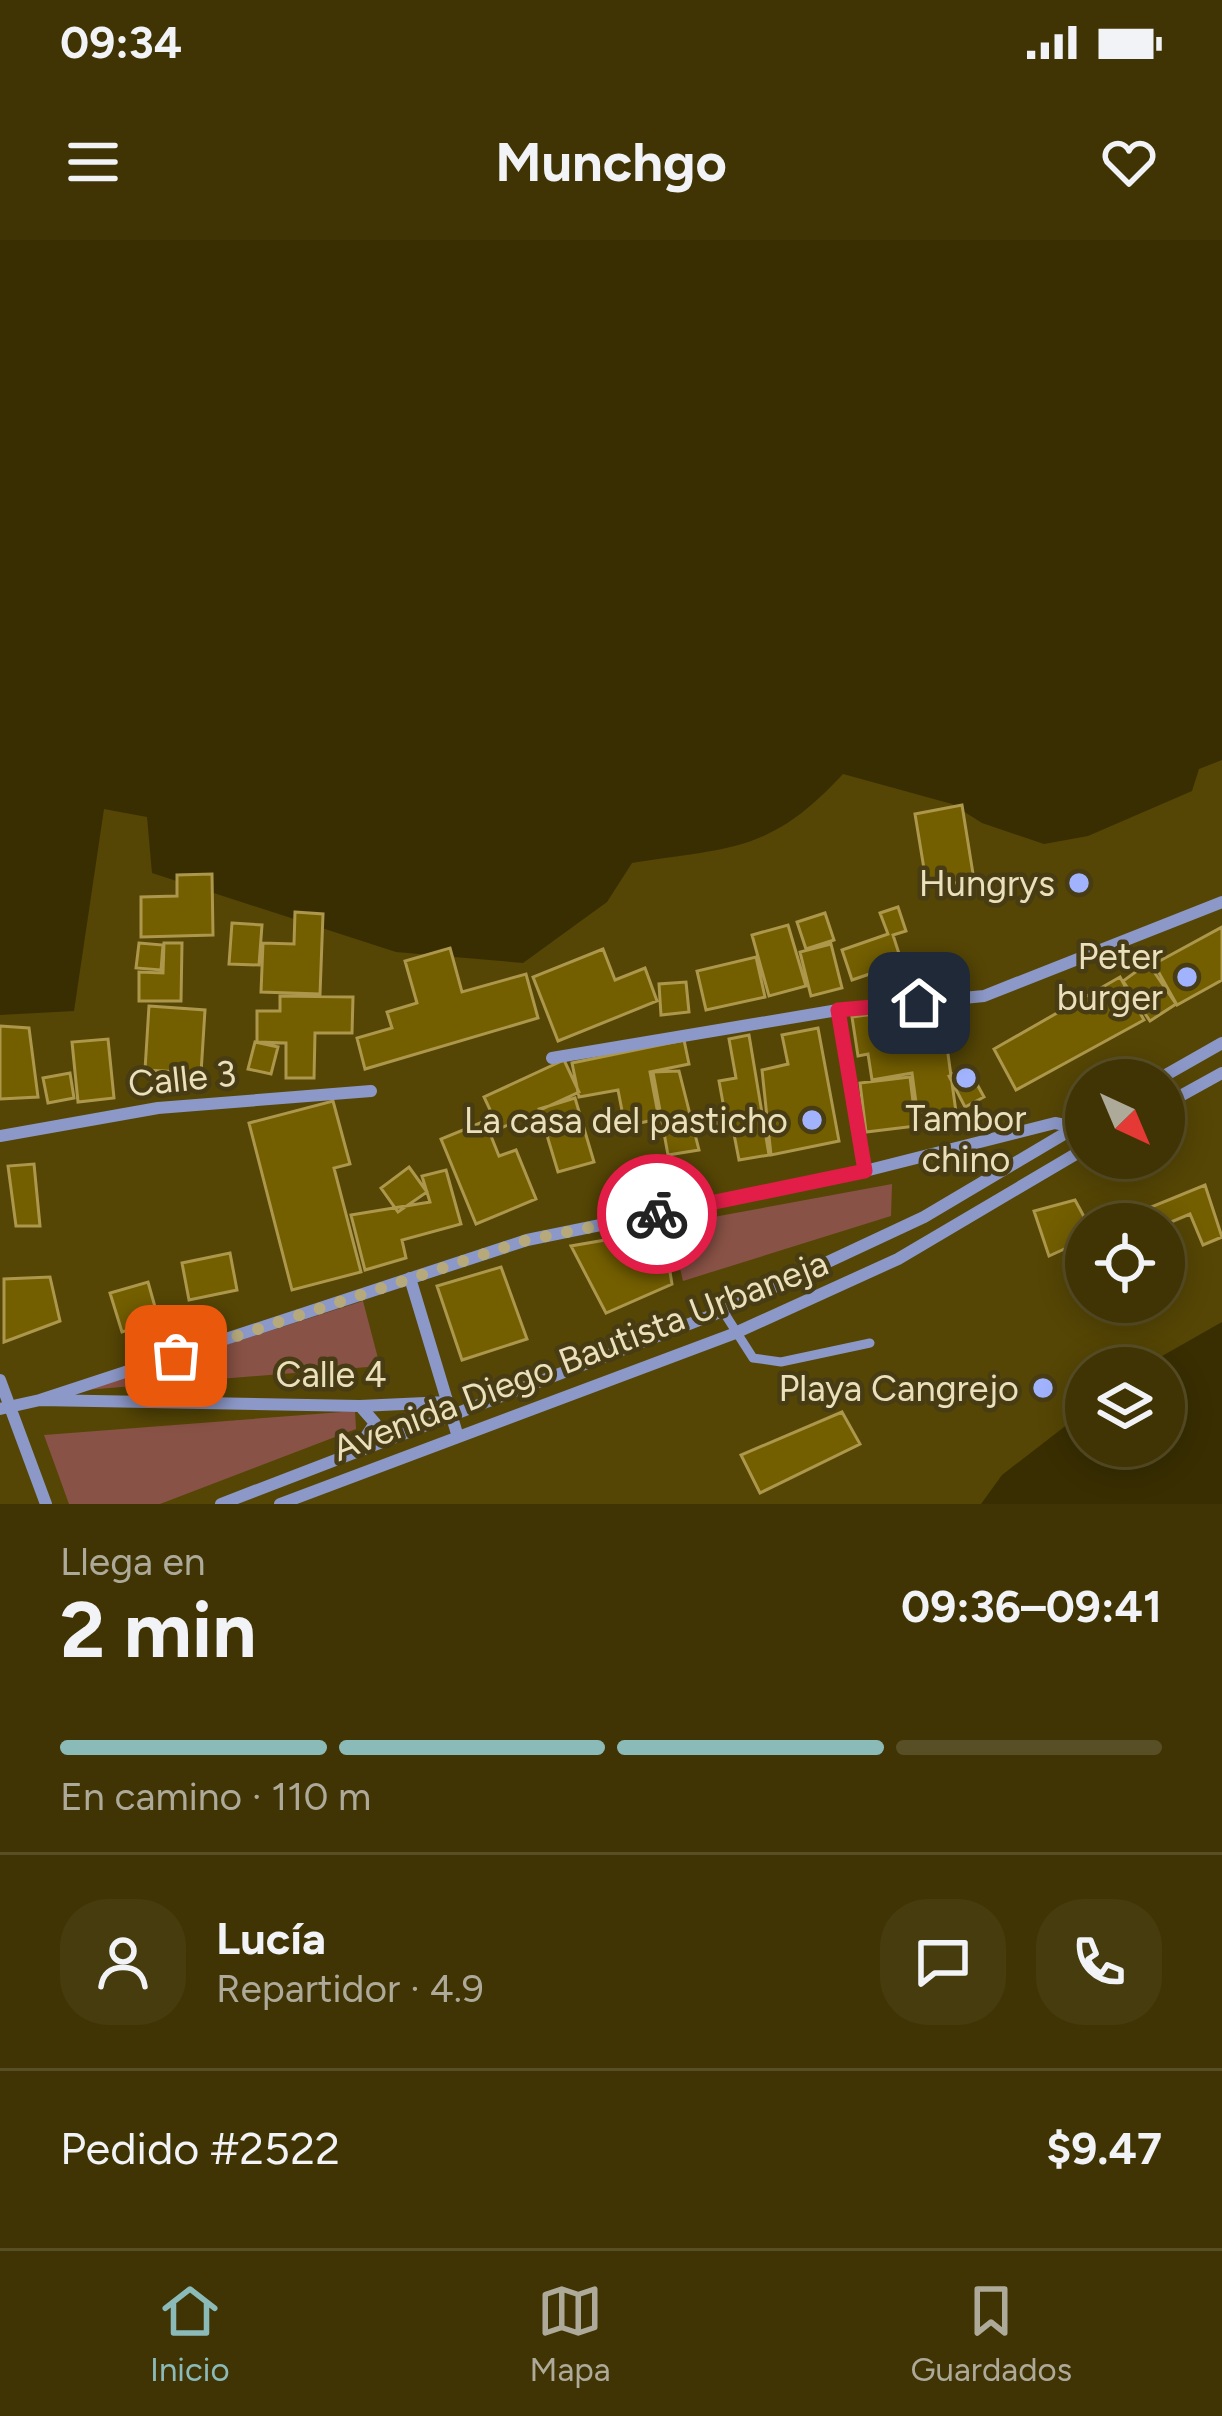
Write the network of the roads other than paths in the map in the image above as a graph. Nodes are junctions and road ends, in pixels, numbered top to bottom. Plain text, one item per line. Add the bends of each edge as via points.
1 (1222, 902) edge
2 (838, 1010) junction
3 (1222, 1043) edge
4 (551, 1058) dead end
5 (1185, 1064) edge
6 (1222, 1073) edge
7 (371, 1091) dead end
8 (1185, 1093) edge
9 (1065, 1124) edge
10 (1065, 1133) edge
11 (0, 1136) edge
12 (1065, 1157) edge
13 (865, 1171) junction
14 (410, 1279) junction
15 (723, 1311) junction
16 (733, 1334) junction
17 (869, 1343) dead end
18 (0, 1380) edge
19 (40, 1400) junction
20 (360, 1406) junction
21 (448, 1408) junction
22 (4, 1409) edge
23 (458, 1437) junction
24 (352, 1453) junction
25 (46, 1504) edge
26 (221, 1504) edge
27 (280, 1504) edge

1 - 2 street via 984,996
2 - 4 street
2 - 13 street
3 - 5 street
6 - 8 street
7 - 11 street, Calle 3 via 158,1108
9 - 13 street
10 - 15 street, Avenida Diego Bautista Urbaneja via 924,1217
12 - 16 street, Avenida Diego Bautista Urbaneja via 898,1259
13 - 14 street via 527,1240
14 - 19 street
14 - 21 street
15 - 16 lane
15 - 21 street, Avenida Diego Bautista Urbaneja
16 - 17 lane via 753,1358 781,1362
16 - 23 street, Avenida Diego Bautista Urbaneja
18 - 22 street
19 - 20 street, Calle 4
19 - 22 street, Calle 4
20 - 21 street, Calle 4
20 - 24 street via 375,1423
21 - 23 street
21 - 24 street, Avenida Diego Bautista Urbaneja
22 - 25 street
23 - 27 street, Avenida Diego Bautista Urbaneja
24 - 26 street, Avenida Diego Bautista Urbaneja

